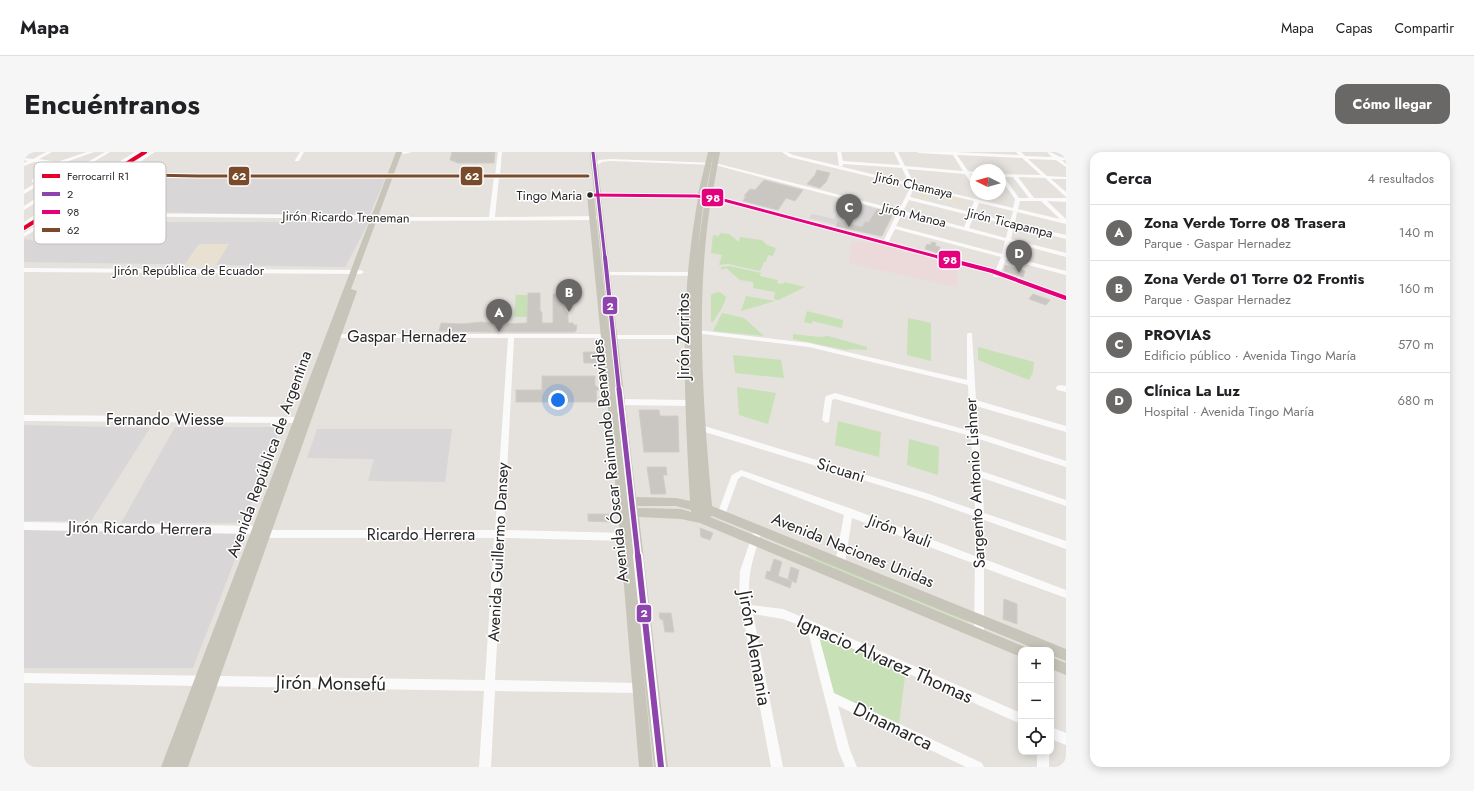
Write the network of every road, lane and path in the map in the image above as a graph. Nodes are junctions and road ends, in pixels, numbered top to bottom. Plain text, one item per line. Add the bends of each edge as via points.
1 (50, 152) edge
2 (92, 152) edge
3 (108, 152) edge
4 (138, 152) edge
5 (153, 152) edge
6 (302, 152) edge
7 (399, 152) edge
8 (404, 152) edge
9 (410, 152) edge
10 (500, 152) edge
11 (591, 152) edge
12 (710, 152) edge
13 (717, 152) edge
14 (839, 152) edge
15 (896, 152) edge
16 (919, 152) edge
17 (1018, 152) edge
18 (1049, 152) edge
19 (784, 153) edge
20 (954, 153) edge
21 (1025, 158) junction
22 (24, 159) edge
23 (1058, 159) junction
24 (1066, 159) edge
25 (35, 160) junction
26 (297, 160) dead end
27 (610, 160) junction
28 (49, 162) edge
29 (59, 162) edge
30 (92, 162) edge
31 (122, 162) edge
32 (137, 162) edge
33 (840, 162) junction
34 (708, 163) junction
35 (715, 164) junction
36 (24, 165) edge
37 (594, 166) junction
38 (1066, 166) edge
39 (841, 168) junction
40 (904, 168) junction
41 (967, 173) junction
42 (166, 175) edge
43 (1006, 175) edge
44 (393, 176) junction
45 (497, 176) junction
46 (588, 176) junction
47 (1014, 176) junction
48 (970, 177) edge
49 (1047, 177) junction
50 (1066, 178) edge
51 (1006, 183) edge
52 (912, 185) junction
53 (34, 186) edge
54 (24, 192) edge
55 (34, 193) edge
56 (1066, 195) edge
57 (594, 197) junction
58 (704, 198) junction
59 (907, 198) junction
60 (970, 198) edge
61 (1018, 199) junction
62 (977, 200) joint
63 (986, 200) edge
64 (1033, 200) junction
65 (1043, 200) junction
66 (1066, 200) edge
67 (34, 202) edge
68 (988, 203) junction
69 (24, 208) edge
70 (1015, 210) junction
71 (900, 212) junction
72 (972, 214) junction
73 (34, 216) edge
74 (166, 216) edge
75 (377, 218) junction
76 (492, 218) junction
77 (596, 218) junction
78 (25, 222) edge
79 (1066, 222) edge
80 (1012, 224) junction
81 (893, 227) junction
82 (34, 229) edge
83 (966, 229) junction
84 (24, 235) edge
85 (1066, 238) edge
86 (1007, 240) junction
87 (885, 243) junction
88 (1066, 255) edge
89 (1004, 256) junction
90 (24, 270) edge
91 (357, 272) junction
92 (1066, 273) edge
93 (607, 274) junction
94 (695, 274) junction
95 (997, 274) junction
96 (1026, 285) junction
97 (1066, 298) edge
98 (1066, 302) edge
99 (970, 334) dead end
100 (333, 336) junction
101 (511, 336) junction
102 (694, 336) junction
103 (609, 337) junction
104 (971, 383) junction
105 (620, 402) junction
106 (972, 402) junction
107 (690, 403) junction
108 (24, 418) edge
109 (302, 420) junction
110 (826, 420) dead end
111 (701, 428) junction
112 (1066, 429) edge
113 (975, 435) junction
114 (1066, 464) edge
115 (977, 473) junction
116 (1066, 502) edge
117 (695, 505) junction
118 (627, 506) junction
119 (707, 509) junction
120 (849, 512) junction
121 (722, 515) junction
122 (980, 515) junction
123 (696, 517) junction
124 (708, 521) junction
125 (24, 526) edge
126 (261, 532) junction
127 (499, 534) junction
128 (756, 535) junction
129 (625, 537) junction
130 (1066, 545) edge
131 (980, 561) junction
132 (840, 563) junction
133 (1066, 594) edge
134 (746, 609) junction
135 (979, 620) junction
136 (811, 625) junction
137 (979, 633) junction
138 (1018, 649) edge
139 (1066, 655) edge
140 (1054, 664) edge
141 (1066, 669) edge
142 (24, 678) edge
143 (200, 681) junction
144 (212, 681) junction
145 (490, 686) junction
146 (639, 688) junction
147 (829, 696) junction
148 (1018, 718) edge
149 (1054, 734) edge
150 (1066, 739) edge
151 (1043, 755) edge
152 (168, 767) edge
153 (181, 767) edge
154 (485, 767) edge
155 (646, 767) edge
156 (661, 767) edge
157 (777, 767) edge
158 (851, 767) edge
159 (978, 767) edge
160 (1043, 767) edge

1 - 25 street
2 - 29 street
3 - 30 street
4 - 31 street
5 - 32 street
6 - 26 street
7 - 44 main road, Avenida República de Argentina
8 - 9 street
8 - 44 main road, Avenida República de Argentina
10 - 45 street
11 - 27 street
11 - 37 main road, Avenida Óscar Raimundo Benavides
11 - 46 main road, Avenida Óscar Raimundo Benavides
12 - 34 main road, Jirón Zorritos
13 - 35 main road, Jirón Zorritos
14 - 33 street
15 - 40 street
16 - 20 street
17 - 21 street
18 - 23 street
19 - 39 street, Jirón Chamaya
20 - 21 street
20 - 41 street
21 - 23 street
21 - 49 street
22 - 25 street
23 - 24 street
23 - 38 street
25 - 28 street
25 - 36 street
27 - 34 street, Jirón Manoa
27 - 37 street
33 - 39 street
33 - 40 street
34 - 35 street, Jirón Manoa
34 - 58 main road, Jirón Zorritos
35 - 58 main road, Jirón Zorritos
35 - 71 street, Jirón Manoa
37 - 57 main road, Avenida Óscar Raimundo Benavides
39 - 52 street, Jirón Chamaya
40 - 41 street
40 - 52 street
41 - 48 street
42 - 44 street
43 - 47 street
44 - 45 street
44 - 75 main road, Avenida República de Argentina
45 - 46 street
45 - 76 street
46 - 57 main road, Avenida Óscar Raimundo Benavides
47 - 49 street
47 - 64 street
49 - 50 street
49 - 56 street
51 - 61 street
52 - 59 street
52 - 60 street, Jirón Chamaya
53 - 54 street
54 - 55 street
57 - 58 main road
57 - 77 main road, Avenida Óscar Raimundo Benavides
58 - 87 main road
58 - 94 main road, Jirón Zorritos
59 - 71 street
59 - 72 street, Jirón Ticapampa
61 - 64 street
61 - 70 street
62 - 68 street, Jirón Chamaya
62 - 72 street
63 - 68 street
64 - 65 street
65 - 66 street
65 - 79 street
67 - 69 street
68 - 70 street, Jirón Chamaya
70 - 79 street, Jirón Chamaya
70 - 80 street
71 - 81 street
71 - 83 street, Jirón Manoa
72 - 80 street, Jirón Ticapampa
72 - 83 street
73 - 78 street
74 - 75 street, Jirón Ricardo Treneman
75 - 76 street, Jirón Ricardo Treneman
75 - 91 main road, Avenida República de Argentina
76 - 77 street, Jirón Ricardo Treneman
77 - 93 main road, Avenida Óscar Raimundo Benavides
77 - 103 main road, Avenida Óscar Raimundo Benavides
80 - 85 street, Jirón Ticapampa
80 - 86 street
81 - 87 street
81 - 89 street
82 - 84 street
83 - 86 street, Jirón Manoa
86 - 88 street, Jirón Manoa
86 - 89 street
87 - 95 main road
89 - 92 street
89 - 95 street
90 - 91 street, Jirón República de Ecuador
91 - 100 main road, Avenida República de Argentina
93 - 94 street
93 - 103 main road, Avenida Óscar Raimundo Benavides
94 - 102 main road, Jirón Zorritos
95 - 96 main road
96 - 97 main road
96 - 98 main road
99 - 104 street, Sargento Antonio Lishner
100 - 101 street, Gaspar Hernadez
100 - 109 main road, Avenida República de Argentina
101 - 103 street, Gaspar Hernadez
101 - 127 street, Avenida Guillermo Dansey
102 - 103 street, Gaspar Hernadez
102 - 104 street, Gaspar Hernadez via 809,345
102 - 107 main road, Jirón Zorritos
102 - 111 main road, Jirón Zorritos
103 - 105 main road, Avenida Óscar Raimundo Benavides
103 - 118 main road, Avenida Óscar Raimundo Benavides
104 - 106 street, Sargento Antonio Lishner
105 - 107 street
105 - 118 main road, Avenida Óscar Raimundo Benavides
106 - 112 street
106 - 113 street, Sargento Antonio Lishner
107 - 117 main road, Jirón Zorritos
108 - 109 street, Fernando Wiesse
109 - 126 main road, Avenida República de Argentina
110 - 113 street via 829,399 835,396
111 - 119 main road, Jirón Zorritos
111 - 122 street, Sicuani via 896,486
113 - 114 street
113 - 115 street, Sargento Antonio Lishner
115 - 116 street
115 - 122 street, Sargento Antonio Lishner
117 - 118 main road, Avenida Naciones Unidas via 676,502
117 - 119 main road, Avenida Naciones Unidas
117 - 123 main road, Jirón Zorritos
118 - 123 main road, Avenida Naciones Unidas
118 - 129 main road, Avenida Óscar Raimundo Benavides
118 - 156 main road, Avenida Óscar Raimundo Benavides
119 - 121 main road, Avenida Naciones Unidas
119 - 124 main road, Jirón Zorritos
120 - 121 street, Jirón Yauli via 741,473 735,477
120 - 131 street, Jirón Yauli
120 - 132 street
121 - 128 main road, Avenida Naciones Unidas
122 - 130 street, Sicuani
122 - 131 street, Sargento Antonio Lishner
123 - 124 main road, Avenida Naciones Unidas
124 - 128 main road, Avenida Naciones Unidas
125 - 126 street, Jirón Ricardo Herrera
126 - 127 street, Ricardo Herrera
126 - 143 main road, Avenida República de Argentina
126 - 144 main road, Avenida República de Argentina
127 - 129 street, Ricardo Herrera
127 - 145 street, Avenida Guillermo Dansey
128 - 132 main road, Avenida Naciones Unidas
128 - 134 street, Jirón Alemania via 743,582
128 - 137 main road, Avenida Naciones Unidas
129 - 146 main road, Avenida Óscar Raimundo Benavides
131 - 133 street, Jirón Yauli
131 - 135 street, Sargento Antonio Lishner
132 - 135 main road, Avenida Naciones Unidas
134 - 136 street, Ignacio Alvarez Thomas via 783,614
134 - 157 street, Jirón Alemania
135 - 137 street, Sargento Antonio Lishner
135 - 139 main road, Avenida Naciones Unidas
136 - 147 street
136 - 148 street, Ignacio Alvarez Thomas
137 - 138 main road, Avenida Naciones Unidas
140 - 141 main road
142 - 143 street, Jirón Monsefú
143 - 144 street, Jirón Monsefú
143 - 152 main road, Avenida República de Argentina
144 - 145 street, Jirón Monsefú
144 - 153 main road, Avenida República de Argentina
145 - 146 street, Jirón Monsefú
145 - 154 street, Avenida Guillermo Dansey
146 - 155 main road, Avenida Óscar Raimundo Benavides
147 - 158 street
147 - 159 street, Dinamarca
149 - 150 street
151 - 160 street

